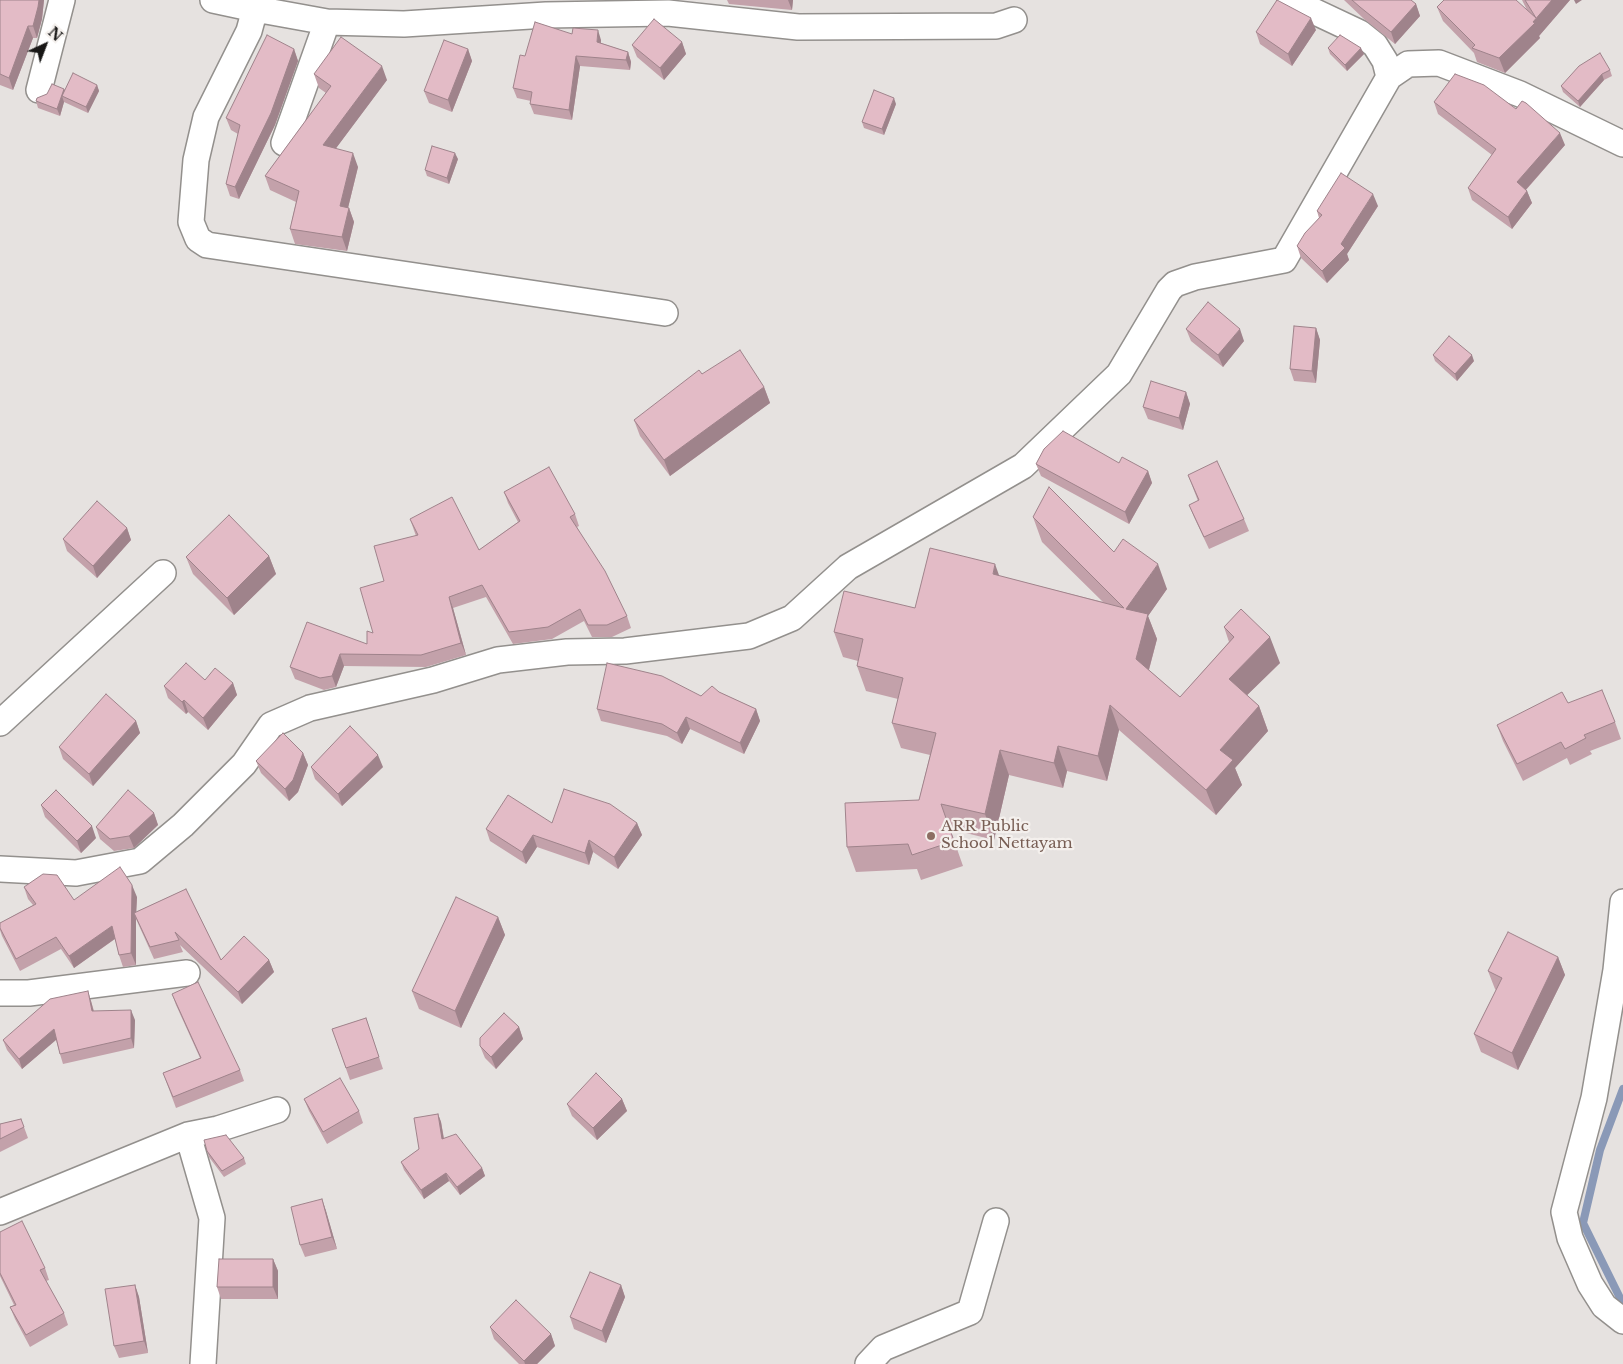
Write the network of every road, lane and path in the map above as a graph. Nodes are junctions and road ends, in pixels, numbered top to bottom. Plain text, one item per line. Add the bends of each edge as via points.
1 (62, 0) edge
2 (213, 0) edge
3 (1290, 0) edge
4 (255, 9) junction
5 (1014, 20) dead end
6 (327, 22) junction
7 (1389, 77) junction
8 (39, 90) dead end
9 (284, 143) dead end
10 (1623, 144) edge
11 (665, 313) dead end
12 (163, 573) dead end
13 (0, 723) edge
14 (0, 869) edge
15 (1623, 902) edge
16 (187, 973) dead end
17 (0, 993) edge
18 (277, 1110) dead end
19 (188, 1135) junction
20 (0, 1212) edge
21 (996, 1221) dead end
22 (1623, 1321) edge
23 (203, 1364) edge
24 (868, 1364) edge

1 - 8 street
2 - 4 street
3 - 7 street via 1360,32 1375,45 1385,61
4 - 6 street
4 - 11 street via 249,31 206,117 196,160 191,222 198,238 207,246
5 - 6 street via 996,26 798,27 668,13 546,15 404,24
6 - 9 street
7 - 10 street via 1408,64 1439,63 1520,94
7 - 14 street via 1284,260 1195,277 1175,284 1119,374 1023,466 848,567 792,618 749,636 498,660 433,680 310,708 271,725 244,764 183,825 140,861 76,873
12 - 13 street
15 - 22 street via 1616,970 1594,1098 1564,1212 1570,1238 1590,1284 1604,1306
16 - 17 street via 29,993
18 - 19 street
19 - 20 street
19 - 23 street via 212,1218
21 - 24 street via 970,1312 883,1348

